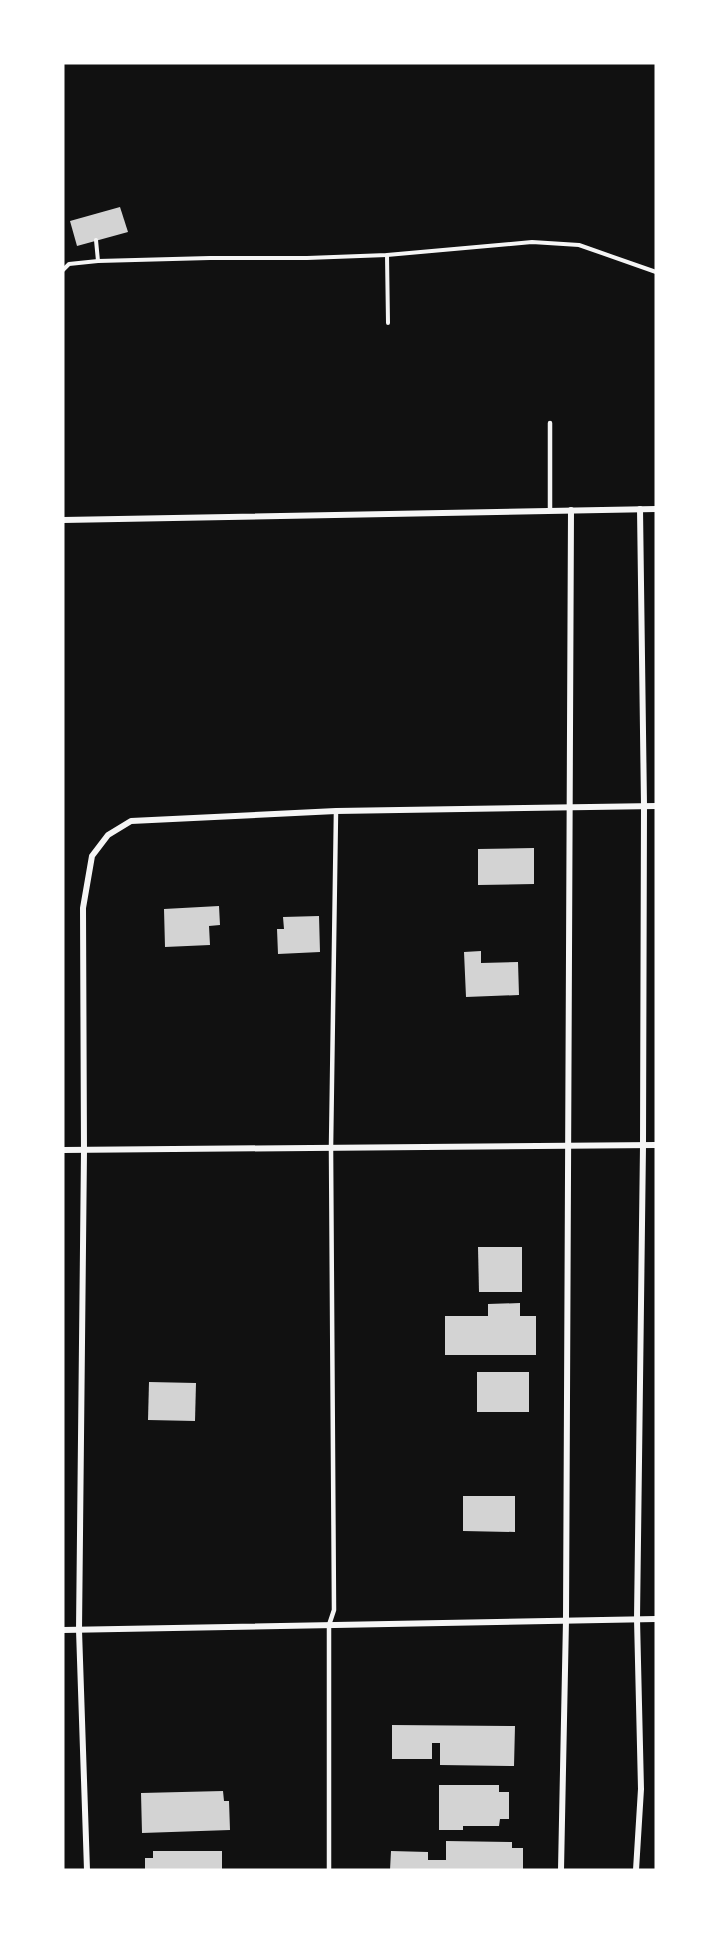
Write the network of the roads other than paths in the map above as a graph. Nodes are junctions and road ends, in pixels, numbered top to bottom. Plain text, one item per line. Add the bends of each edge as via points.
1 (550, 423) dead end
2 (640, 509) junction
3 (656, 509) edge
4 (550, 510) junction
5 (571, 510) junction
6 (63, 520) edge
7 (644, 805) junction
8 (569, 806) junction
9 (656, 806) edge
10 (336, 811) junction
11 (656, 1145) edge
12 (568, 1146) junction
13 (643, 1146) junction
14 (332, 1148) junction
15 (63, 1150) edge
16 (84, 1151) junction
17 (637, 1619) junction
18 (656, 1619) edge
19 (566, 1620) junction
20 (329, 1625) junction
21 (63, 1630) edge
22 (80, 1630) junction
23 (87, 1870) edge
24 (329, 1870) edge
25 (561, 1870) edge
26 (636, 1870) edge

1 - 4 lane
2 - 3 street
2 - 5 street
2 - 7 street
4 - 5 street
4 - 6 street
5 - 8 street
7 - 8 street
7 - 9 street
7 - 13 street
8 - 10 street
8 - 12 street
10 - 14 lane
10 - 16 street via 131,821 108,835 92,856 83,908
11 - 13 street
12 - 13 street
12 - 14 street
12 - 19 street
13 - 17 street
14 - 16 street
14 - 20 lane via 334,1610
15 - 16 street
16 - 22 street
17 - 18 street
17 - 19 street
17 - 26 street via 641,1790
19 - 20 street
19 - 25 street
20 - 22 street
20 - 24 lane
21 - 22 street
22 - 23 street

